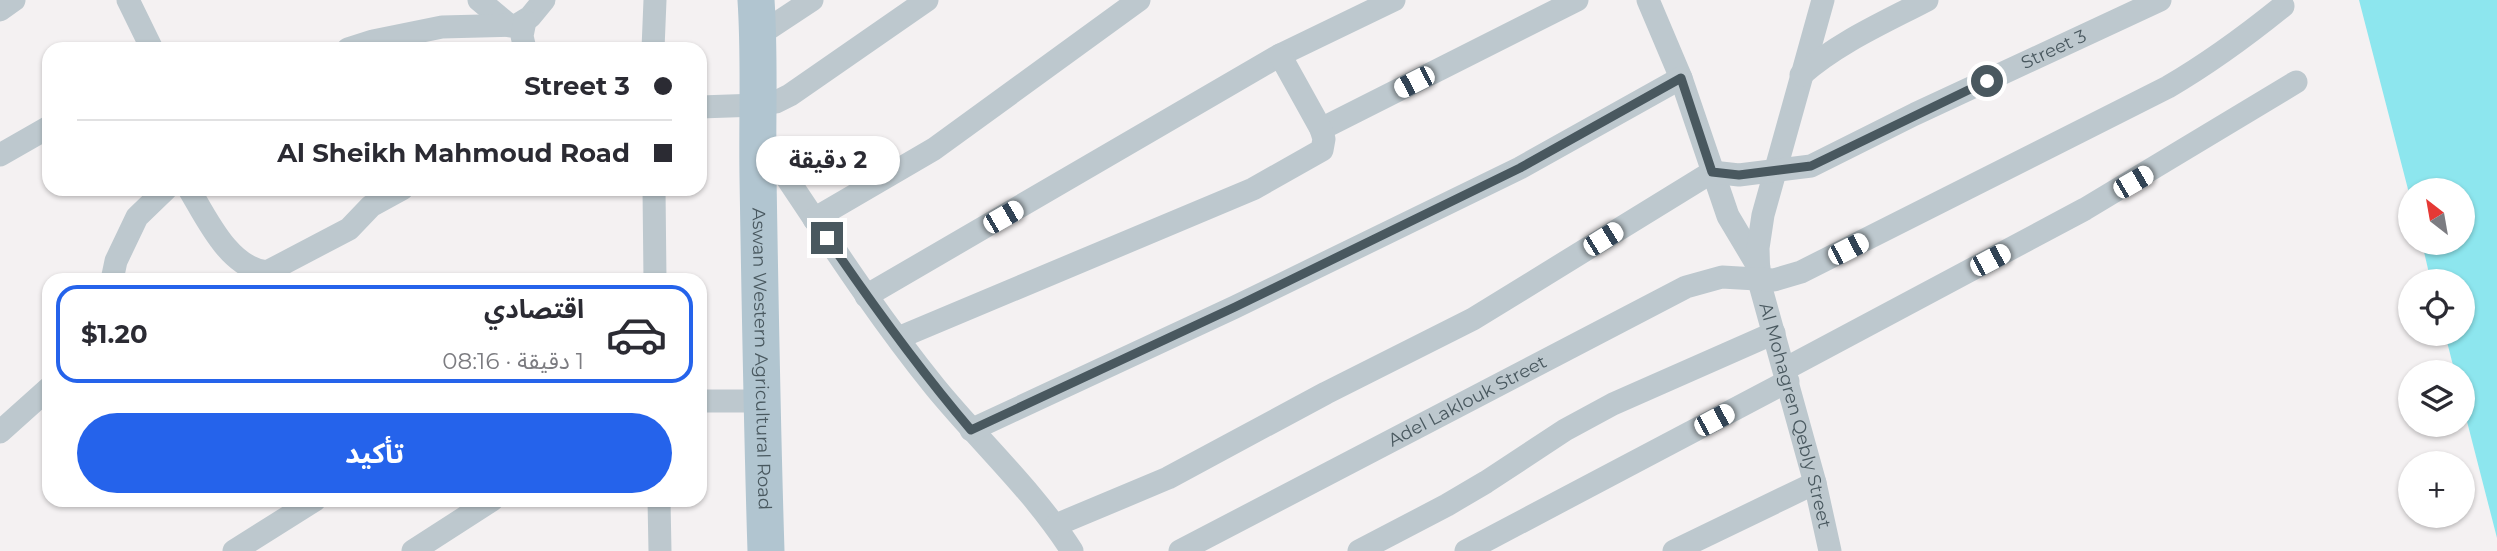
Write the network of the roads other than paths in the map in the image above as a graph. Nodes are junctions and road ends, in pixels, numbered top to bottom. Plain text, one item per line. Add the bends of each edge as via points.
1 (14, 0) edge
2 (128, 0) edge
3 (479, 0) edge
4 (544, 0) edge
5 (654, 0) edge
6 (813, 0) edge
7 (928, 0) edge
8 (1139, 0) edge
9 (1394, 0) edge
10 (1577, 0) edge
11 (1648, 0) edge
12 (1823, 0) edge
13 (1927, 0) edge
14 (2160, 0) edge
15 (2283, 6) dead end
16 (0, 10) edge
17 (757, 18) edge
18 (517, 24) junction
19 (149, 42) edge
20 (370, 42) edge
21 (523, 42) edge
22 (653, 42) edge
23 (1280, 55) junction
24 (1801, 75) junction
25 (1681, 78) junction
26 (2296, 82) dead end
27 (707, 108) edge
28 (757, 119) junction
29 (1321, 129) junction
30 (42, 131) edge
31 (0, 155) edge
32 (1776, 170) junction
33 (1712, 172) junction
34 (159, 196) edge
35 (193, 196) edge
36 (389, 196) edge
37 (654, 196) edge
38 (814, 219) junction
39 (114, 273) edge
40 (655, 273) edge
41 (1759, 274) junction
42 (866, 296) junction
43 (1774, 332) junction
44 (898, 338) junction
45 (1786, 375) junction
46 (42, 394) edge
47 (707, 401) edge
48 (761, 401) junction
49 (971, 430) junction
50 (0, 432) edge
51 (1815, 484) junction
52 (304, 507) edge
53 (481, 507) edge
54 (659, 507) edge
55 (1056, 526) junction
56 (234, 551) edge
57 (413, 551) edge
58 (660, 551) edge
59 (766, 551) edge
60 (1072, 551) edge
61 (1180, 551) edge
62 (1359, 551) edge
63 (1466, 551) edge
64 (1674, 551) edge
65 (1829, 551) edge

1 - 16 street
2 - 19 street
3 - 18 street
4 - 18 street
5 - 22 street
6 - 17 street
7 - 28 street
8 - 38 street via 934,149
9 - 23 street
10 - 29 street
11 - 25 street
12 - 24 street
13 - 24 street via 1852,38
14 - 32 street, Street 3 via 1811,166
15 - 41 street, Adel Laklouk Street via 2168,87 1801,272 1781,279
17 - 28 main road, Aswan Western Agricultural Road
18 - 20 street via 442,27
18 - 21 street
23 - 29 street
23 - 42 street
24 - 32 street
25 - 33 street
25 - 49 street via 1495,180
26 - 45 street via 2085,209
27 - 28 street
28 - 38 street
28 - 48 main road, Aswan Western Agricultural Road
29 - 44 street via 1322,150 1253,189
30 - 31 street
32 - 33 street, Street 3 via 1739,175
32 - 41 street via 1760,231
33 - 41 street via 1728,216
33 - 55 street via 1473,319 1168,478
34 - 39 street via 137,217
35 - 36 street via 239,261 267,272 349,229 371,206
37 - 40 street
38 - 42 street
41 - 43 street, Al Mohagren Qebly Street
41 - 61 street, Adel Laklouk Street via 1722,276 1686,287
42 - 44 street
43 - 45 street, Al Mohagren Qebly Street
43 - 62 street via 1613,404 1457,499
44 - 49 street
45 - 51 street, Al Mohagren Qebly Street
45 - 63 street
46 - 50 street
47 - 48 street
48 - 59 main road, Aswan Western Agricultural Road
49 - 55 street
51 - 64 street
51 - 65 street, Al Mohagren Qebly Street
52 - 56 street
53 - 57 street
54 - 58 street
55 - 60 street

